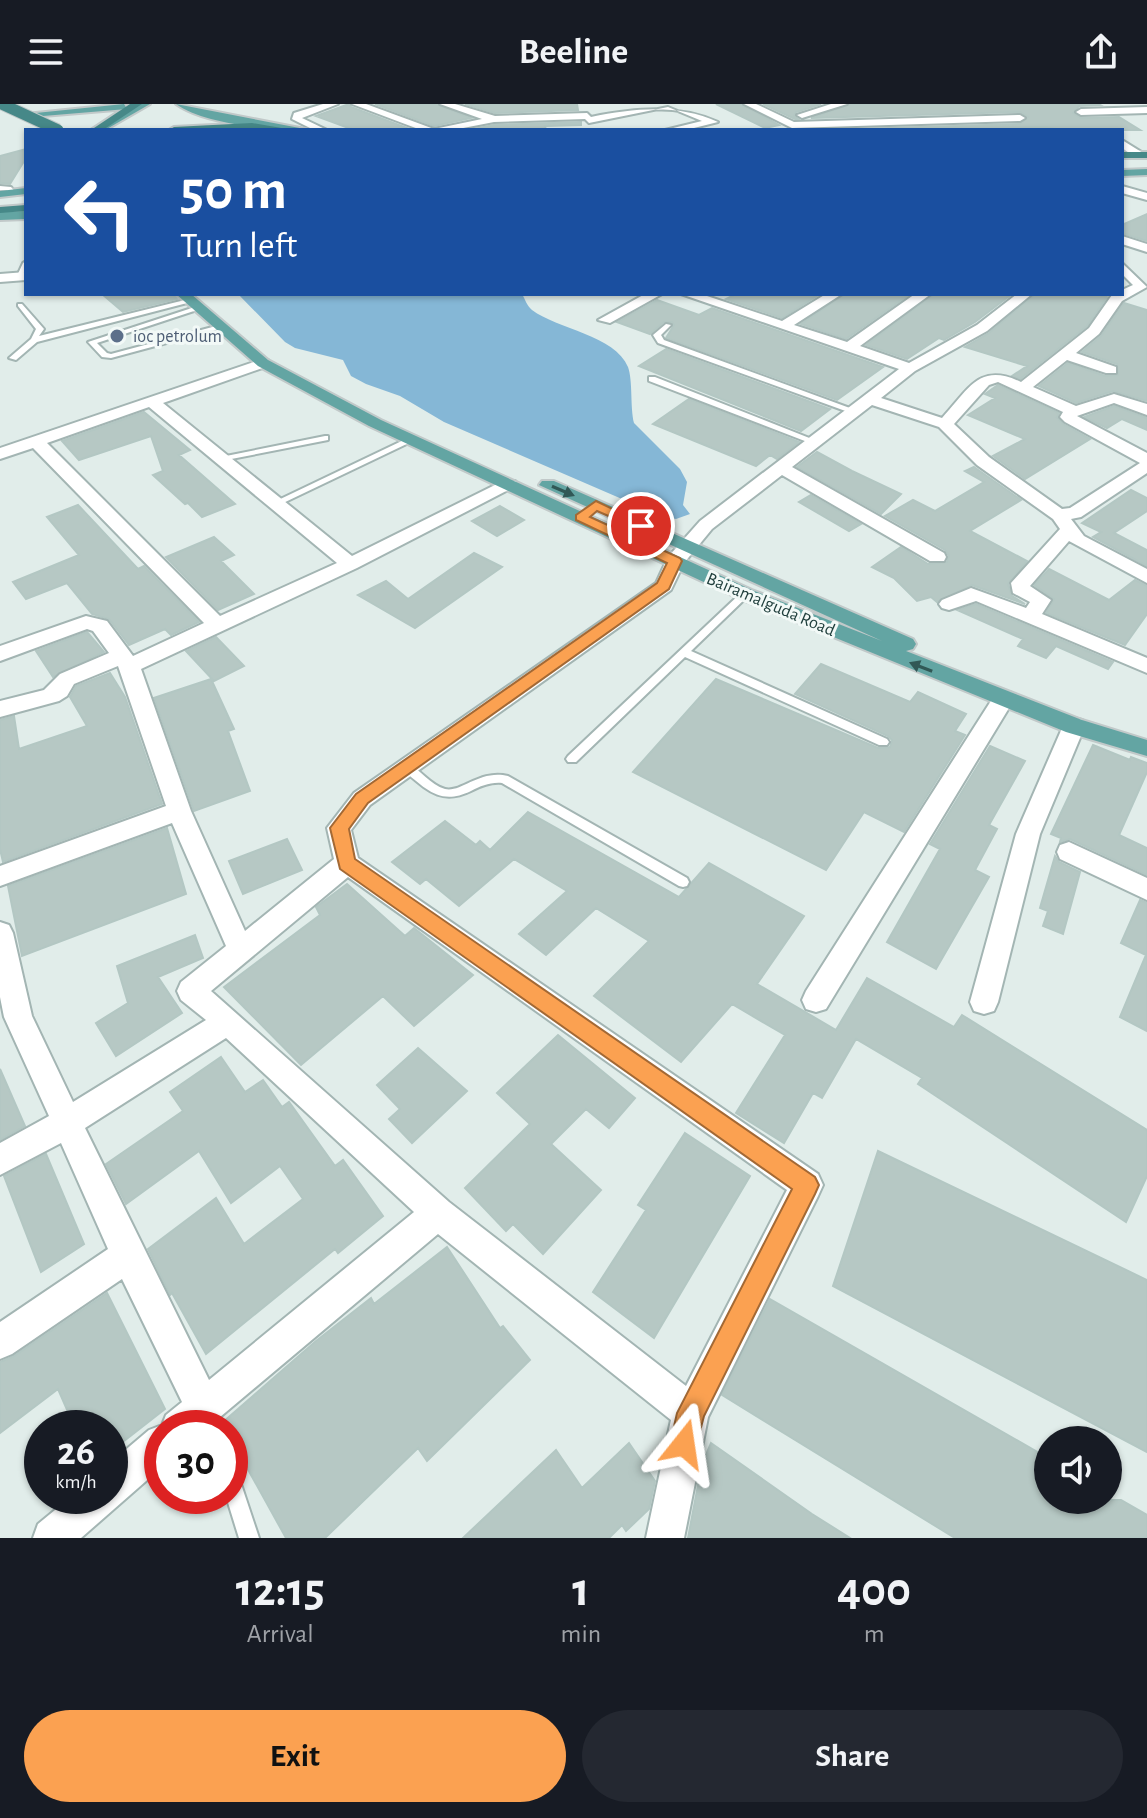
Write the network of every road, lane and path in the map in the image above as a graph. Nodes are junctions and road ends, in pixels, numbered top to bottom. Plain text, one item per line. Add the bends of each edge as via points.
1 (2, 104) edge
2 (137, 104) edge
3 (145, 104) edge
4 (181, 104) edge
5 (333, 104) edge
6 (357, 104) edge
7 (445, 104) edge
8 (542, 104) edge
9 (579, 104) edge
10 (668, 104) edge
11 (749, 104) edge
12 (842, 104) edge
13 (1004, 104) edge
14 (1068, 104) edge
15 (127, 105) edge
16 (416, 108) dead end
17 (1145, 111) edge
18 (947, 112) dead end
19 (1081, 112) junction
20 (768, 113) junction
21 (890, 113) dead end
22 (31, 114) dead end
23 (390, 116) junction
24 (741, 117) dead end
25 (494, 119) junction
26 (727, 119) dead end
27 (784, 119) junction
28 (956, 120) junction
29 (898, 121) junction
30 (1093, 121) dead end
31 (590, 122) edge
32 (713, 122) junction
33 (54, 128) edge
34 (85, 128) edge
35 (100, 128) edge
36 (101, 128) edge
37 (206, 128) edge
38 (264, 128) edge
39 (292, 128) edge
40 (317, 128) edge
41 (424, 128) edge
42 (448, 128) edge
43 (681, 128) edge
44 (1124, 144) edge
45 (1145, 159) edge
46 (1124, 161) edge
47 (1147, 172) edge
48 (1124, 173) edge
49 (1124, 190) edge
50 (1147, 197) edge
51 (24, 200) edge
52 (0, 202) edge
53 (24, 208) edge
54 (0, 210) edge
55 (24, 215) edge
56 (0, 216) edge
57 (1124, 241) edge
58 (1147, 248) edge
59 (1124, 269) edge
60 (22, 276) edge
61 (0, 278) edge
62 (1145, 287) edge
63 (1124, 295) edge
64 (651, 296) edge
65 (695, 296) edge
66 (741, 296) edge
67 (832, 296) edge
68 (921, 296) edge
69 (1022, 296) edge
70 (1122, 296) edge
71 (193, 299) edge
72 (20, 305) dead end
73 (725, 305) junction
74 (159, 320) junction
75 (605, 320) dead end
76 (222, 323) junction
77 (668, 325) dead end
78 (784, 325) junction
79 (178, 338) junction
80 (34, 340) junction
81 (848, 348) junction
82 (1068, 355) junction
83 (13, 358) dead end
84 (263, 363) junction
85 (910, 368) junction
86 (1111, 370) dead end
87 (652, 379) dead end
88 (1024, 387) junction
89 (869, 399) junction
90 (151, 401) junction
91 (1147, 410) edge
92 (854, 411) junction
93 (1073, 411) junction
94 (945, 424) junction
95 (325, 438) dead end
96 (411, 440) junction
97 (813, 441) junction
98 (36, 442) junction
99 (0, 454) edge
100 (221, 459) junction
101 (1147, 460) edge
102 (779, 466) junction
103 (1147, 466) edge
104 (509, 485) junction
105 (276, 503) junction
106 (588, 511) junction
107 (1064, 522) junction
108 (681, 554) junction
109 (937, 557) dead end
110 (350, 564) junction
111 (1147, 577) edge
112 (745, 594) junction
113 (949, 604) dead end
114 (1030, 617) junction
115 (216, 624) junction
116 (684, 652) junction
117 (0, 654) edge
118 (125, 661) junction
119 (1147, 666) edge
120 (1004, 698) junction
121 (0, 709) edge
122 (1074, 726) junction
123 (883, 742) dead end
124 (1136, 744) edge
125 (572, 759) dead end
126 (407, 767) junction
127 (179, 811) junction
128 (1069, 852) dead end
129 (347, 863) junction
130 (0, 876) edge
131 (683, 882) dead end
132 (1147, 890) edge
133 (0, 933) edge
134 (240, 948) junction
135 (816, 1000) dead end
136 (984, 1002) dead end
137 (228, 1021) junction
138 (68, 1122) junction
139 (0, 1160) edge
140 (438, 1213) junction
141 (128, 1255) junction
142 (0, 1342) edge
143 (193, 1410) edge
144 (211, 1410) edge
145 (691, 1413) junction
146 (144, 1459) edge
147 (128, 1472) edge
148 (80, 1514) edge
149 (241, 1514) edge
150 (52, 1538) edge
151 (249, 1538) edge
152 (665, 1538) edge

1 - 33 highway, bridge
2 - 35 highway
3 - 36 main road
4 - 39 main road via 203,114
5 - 40 street via 297,115
6 - 23 street
7 - 25 street
8 - 25 street
9 - 31 street
10 - 31 street
10 - 32 street
11 - 20 street
12 - 27 street
13 - 28 street via 1024,121
14 - 19 street
15 - 22 main road
15 - 34 main road
16 - 23 street
17 - 19 street
18 - 28 street
19 - 30 street
20 - 24 street
20 - 27 street
21 - 29 street
23 - 41 street
25 - 31 street
25 - 42 street
26 - 32 street
27 - 29 street via 792,125
28 - 29 street
32 - 43 street
37 - 38 highway
44 - 45 street
45 - 46 highway
47 - 48 main road
49 - 50 street
51 - 52 highway
53 - 54 highway
55 - 56 main road
57 - 58 street
59 - 62 street
60 - 61 street
62 - 63 street
64 - 75 street
65 - 73 street
66 - 73 street
67 - 78 street
68 - 81 street
69 - 85 street via 982,328
70 - 82 street
71 - 74 lane
71 - 76 main road, Bairamalguda Road
71 - 80 lane
72 - 80 lane via 40,329
73 - 78 street
74 - 79 lane
74 - 79 lane via 92,342 111,356
76 - 79 lane
76 - 84 main road, Bairamalguda Road
76 -> 106 main road, Bairamalguda Road via 326,389
77 - 92 lane via 657,335 661,341
78 - 81 street
80 - 83 lane
81 - 85 street
82 - 86 street
82 - 88 street
84 - 90 street
84 - 96 main road, Bairamalguda Road
85 - 89 street
87 - 97 lane
88 - 93 street
88 - 94 street via 991,378
89 - 92 street
89 - 94 street
90 - 98 street
90 - 100 street
91 - 93 street via 1109,399 1085,412
92 - 97 street
93 - 101 street via 1068,417
94 - 107 street via 983,461
95 - 100 lane
96 - 104 main road, Bairamalguda Road
96 - 105 lane
97 - 102 street
98 - 99 street
98 - 115 street
100 - 105 street
102 - 108 street via 706,525
102 - 109 street
103 - 107 street
104 - 106 main road, Bairamalguda Road
104 - 110 street
105 - 110 street
106 - 108 main road, Bairamalguda Road
107 - 111 street via 1078,540
107 - 114 street via 1021,583 1020,589 1041,600
108 - 112 main road, Bairamalguda Road
108 - 124 main road, Bairamalguda Road via 1080,713
108 - 126 street via 664,586
110 - 115 street
112 - 116 lane
120 -> 112 main road, Bairamalguda Road
113 - 114 street via 971,594
114 - 119 street
115 - 118 street
116 - 123 lane
116 - 125 lane
117 - 118 street via 86,622 100,626
118 - 121 street via 67,679 51,696
118 - 127 street
120 - 122 main road, Bairamalguda Road
120 - 135 street
122 - 124 main road, Bairamalguda Road
122 - 136 street via 1028,834
126 - 129 street via 362,799 339,828
126 - 131 lane via 442,793 454,794 490,776 504,779
127 - 130 street
127 - 134 street
128 - 132 street
129 - 134 street
129 - 145 street via 807,1185
133 - 138 street via 18,1017
134 - 137 street via 191,991
137 - 138 street
137 - 140 street
138 - 139 street
138 - 141 street
140 - 144 street
140 - 145 street
141 - 142 street
141 - 143 street
145 - 152 street
146 - 147 street
148 - 150 street
149 - 151 lane

